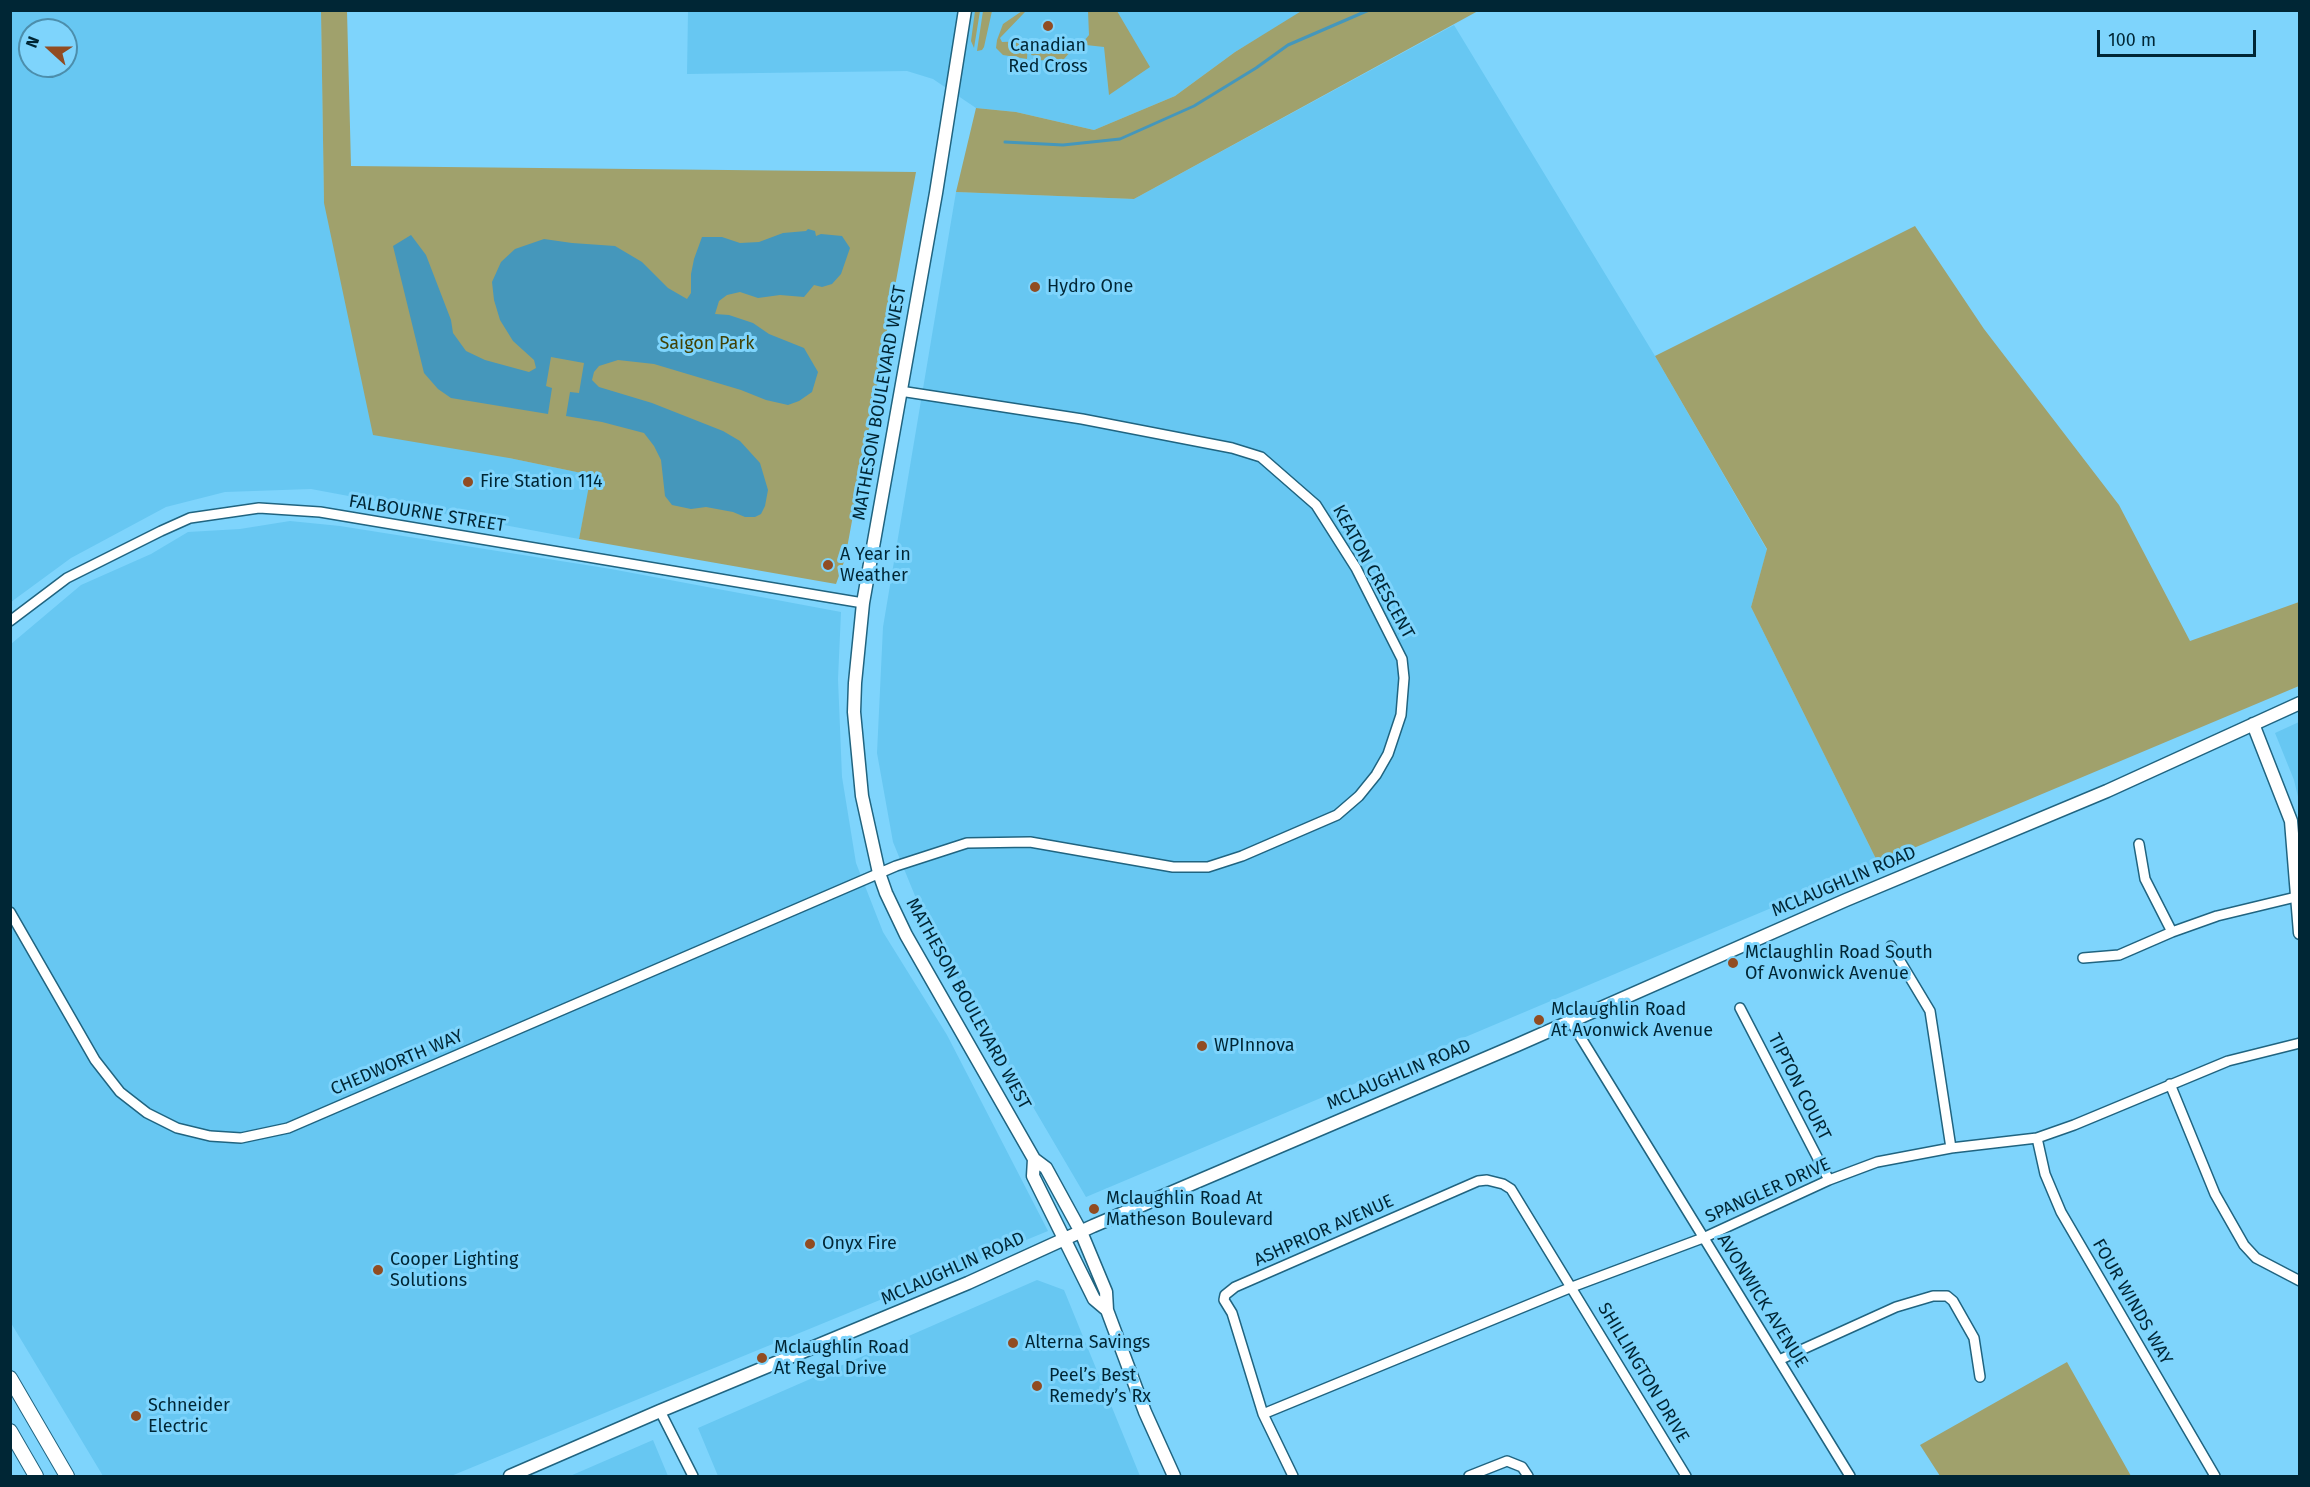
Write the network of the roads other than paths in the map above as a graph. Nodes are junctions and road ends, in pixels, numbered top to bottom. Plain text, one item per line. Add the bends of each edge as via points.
1 (965, 10) edge
2 (900, 391) junction
3 (863, 603) junction
4 (10, 621) edge
5 (2300, 703) edge
6 (2253, 724) junction
7 (2139, 843) dead end
8 (879, 873) junction
9 (2298, 897) edge
10 (10, 912) edge
11 (2172, 932) junction
12 (2300, 933) edge
13 (1891, 946) dead end
14 (2083, 958) dead end
15 (1740, 1008) dead end
16 (1570, 1020) junction
17 (2300, 1043) edge
18 (2170, 1084) junction
19 (2037, 1138) junction
20 (1951, 1148) junction
21 (1034, 1159) junction
22 (1829, 1180) junction
23 (1081, 1232) junction
24 (1703, 1238) junction
25 (1065, 1239) junction
26 (2300, 1281) edge
27 (1572, 1287) junction
28 (1107, 1310) junction
29 (1779, 1360) junction
30 (1980, 1377) dead end
31 (10, 1378) edge
32 (660, 1411) junction
33 (1263, 1414) junction
34 (10, 1431) edge
35 (36, 1476) edge
36 (67, 1476) edge
37 (510, 1476) edge
38 (693, 1476) edge
39 (1174, 1476) edge
40 (1293, 1476) edge
41 (1469, 1476) edge
42 (1528, 1476) edge
43 (1686, 1476) edge
44 (1850, 1476) edge
45 (2215, 1476) edge

1 - 2 street, MATHESON BOULEVARD WEST
2 - 3 street, MATHESON BOULEVARD WEST
2 - 8 street, KEATON CRESCENT via 1082,419 1262,457 1316,505 1356,568 1395,644 1404,678 1401,715 1388,754 1359,796 1337,815 1219,865 1173,867 1030,842 967,843
3 - 4 street, FALBOURNE STREET via 320,512 259,508 190,518 161,531 67,578
3 - 8 street, MATHESON BOULEVARD WEST via 855,683 855,741
5 - 6 street, MCLAUGHLIN ROAD
6 - 9 street via 2291,821
6 - 16 street, MCLAUGHLIN ROAD via 2107,791
7 - 11 street via 2145,879
8 - 10 street, CHEDWORTH WAY via 288,1128 241,1138 177,1128 147,1113 120,1092 95,1060
8 - 21 street, MATHESON BOULEVARD WEST via 906,935
9 - 11 street via 2217,916
9 - 12 street
11 - 14 street via 2119,955
13 - 20 street via 1930,1011
15 - 22 street, TIPTON COURT
16 - 23 street, MCLAUGHLIN ROAD
16 - 24 street, AVONWICK AVENUE
17 - 18 street, SPANGLER DRIVE via 2228,1060
18 - 19 street, SPANGLER DRIVE
18 - 26 street via 2215,1194 2244,1245 2256,1258
19 - 20 street, SPANGLER DRIVE
19 - 45 street, FOUR WINDS WAY via 2045,1174 2061,1212
20 - 22 street, SPANGLER DRIVE via 1877,1162
21 - 23 street, MATHESON BOULEVARD WEST via 1046,1168
21 - 25 street, MATHESON BOULEVARD WEST via 1033,1176
22 - 24 street, SPANGLER DRIVE
23 - 25 street, MCLAUGHLIN ROAD
23 - 28 street, MATHESON BOULEVARD WEST via 1106,1292
24 - 27 street, SPANGLER DRIVE
24 - 29 street, AVONWICK AVENUE
25 - 28 street, MATHESON BOULEVARD WEST via 1094,1299
25 - 32 street, MCLAUGHLIN ROAD
27 - 33 street, SPANGLER DRIVE
27 - 33 street, ASHPRIOR AVENUE via 1511,1189 1494,1181 1478,1181 1235,1287 1225,1295
27 - 43 street, SHILLINGTON DRIVE
28 - 39 street, MATHESON BOULEVARD WEST via 1144,1412
29 - 30 street via 1896,1307 1947,1296 1974,1338
29 - 44 street, AVONWICK AVENUE
31 - 36 main road
32 - 37 street, MCLAUGHLIN ROAD
32 - 38 street
33 - 40 street, ASHPRIOR AVENUE
34 - 35 main road
41 - 42 street via 1507,1461 1522,1467

